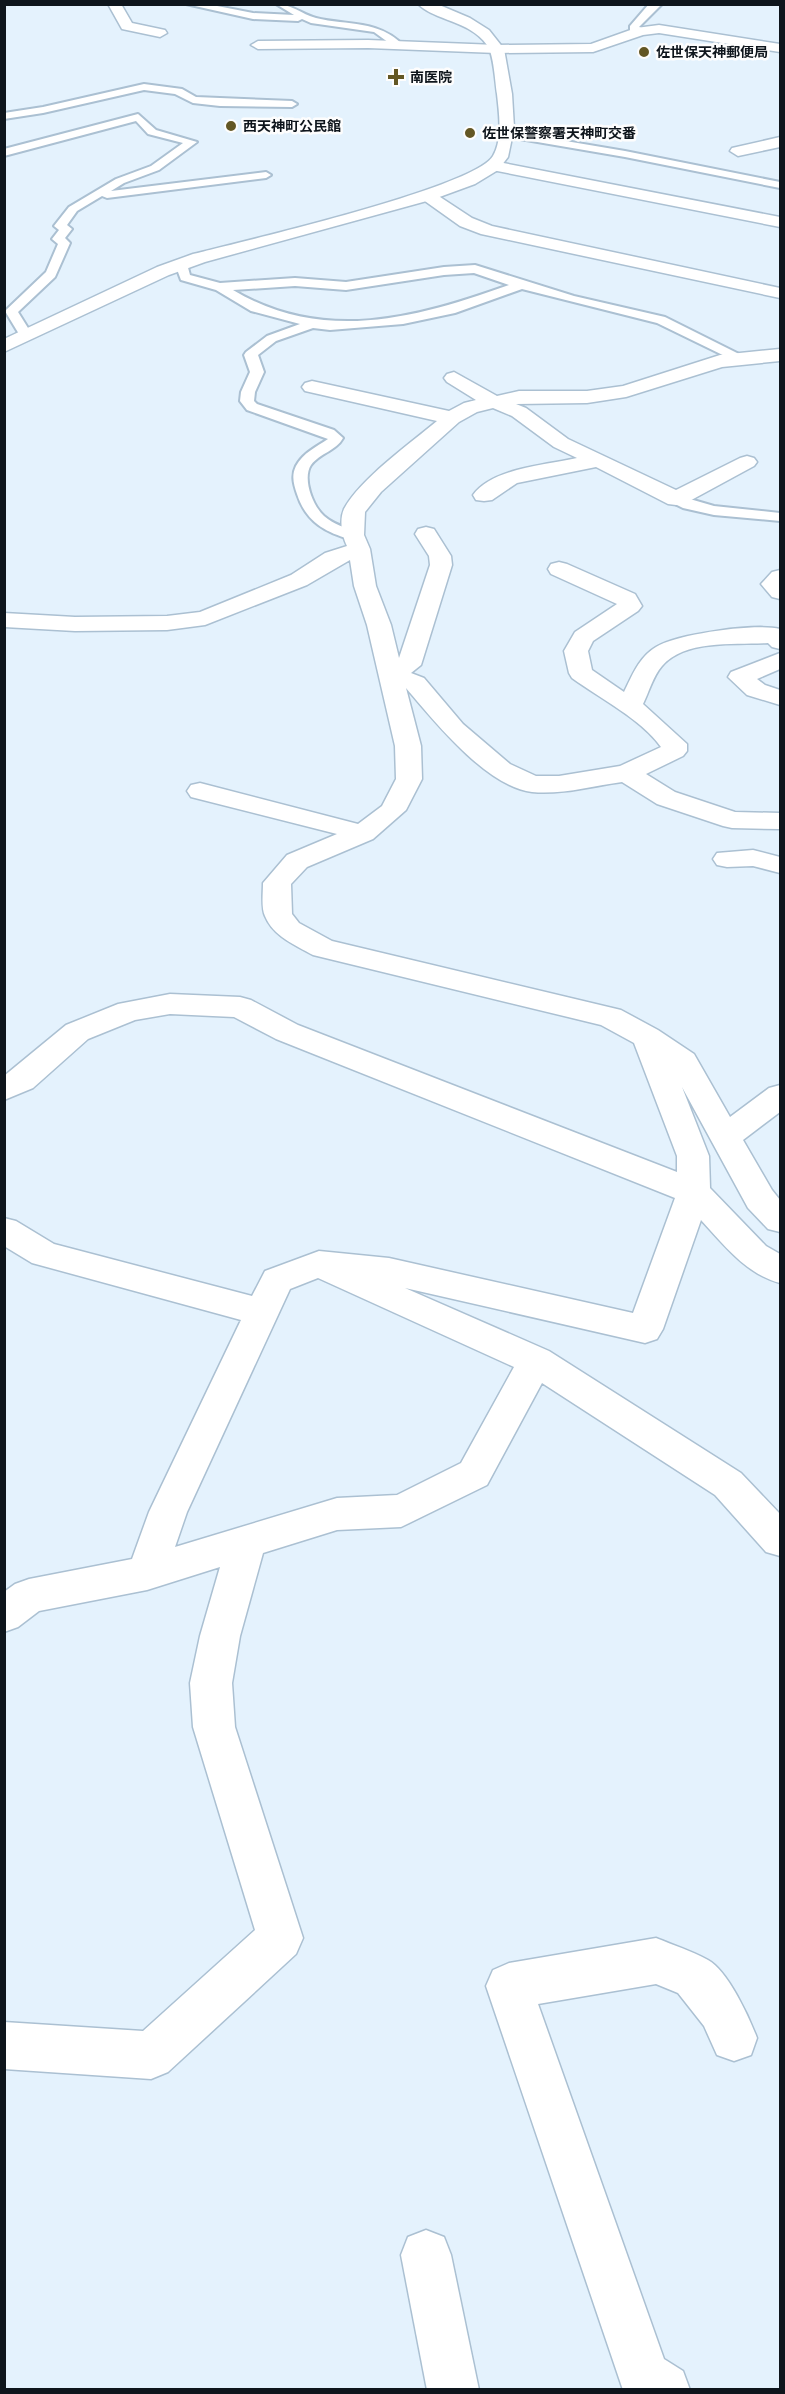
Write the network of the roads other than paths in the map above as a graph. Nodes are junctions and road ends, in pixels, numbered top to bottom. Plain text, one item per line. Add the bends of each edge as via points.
1 (114, 4) edge
2 (190, 4) edge
3 (280, 4) edge
4 (424, 4) edge
5 (658, 4) edge
6 (311, 20) junction
7 (641, 31) junction
8 (160, 33) dead end
9 (258, 45) dead end
10 (399, 46) junction
11 (780, 48) edge
12 (497, 49) junction
13 (292, 104) dead end
14 (4, 116) edge
15 (506, 134) junction
16 (780, 142) edge
17 (738, 152) dead end
18 (4, 153) edge
19 (493, 166) junction
20 (266, 175) dead end
21 (780, 185) edge
22 (428, 196) junction
23 (94, 197) junction
24 (780, 222) edge
25 (181, 264) junction
26 (42, 284) junction
27 (521, 285) junction
28 (219, 287) junction
29 (780, 293) edge
30 (4, 297) edge
31 (312, 324) junction
32 (27, 336) junction
33 (4, 346) edge
34 (780, 355) edge
35 (740, 358) junction
36 (454, 378) dead end
37 (312, 387) dead end
38 (492, 401) junction
39 (452, 418) junction
40 (599, 460) junction
41 (747, 462) dead end
42 (484, 495) dead end
43 (676, 499) junction
44 (780, 517) edge
45 (426, 534) dead end
46 (356, 542) junction
47 (559, 569) dead end
48 (4, 620) edge
49 (780, 642) edge
50 (780, 660) edge
51 (390, 674) junction
52 (780, 698) edge
53 (630, 705) junction
54 (627, 773) junction
55 (200, 791) dead end
56 (780, 821) edge
57 (363, 833) junction
58 (727, 859) dead end
59 (780, 865) edge
60 (647, 1037) junction
61 (4, 1089) edge
62 (780, 1096) edge
63 (727, 1136) junction
64 (694, 1192) junction
65 (780, 1220) edge
66 (4, 1230) edge
67 (319, 1264) junction
68 (780, 1270) edge
69 (262, 1312) junction
70 (536, 1361) junction
71 (780, 1540) edge
72 (247, 1542) junction
73 (147, 1573) junction
74 (4, 1616) edge
75 (734, 2038) dead end
76 (4, 2045) edge
77 (426, 2255) dead end
78 (453, 2390) edge
79 (664, 2390) edge

1 - 8 street via 127,26
2 - 6 lane via 253,16
3 - 6 lane
4 - 12 street via 470,25 491,38
5 - 7 lane via 633,28
6 - 10 lane via 377,30
7 - 11 street via 679,31
7 - 12 street via 592,48
9 - 10 street
10 - 12 street
12 - 15 street
13 - 14 lane via 219,104 193,100 178,91 144,87 43,111
15 - 19 street via 502,154
15 - 21 lane
16 - 17 street
18 - 23 lane via 138,117 152,132 192,142 155,168 120,180
19 - 22 street
19 - 24 street
20 - 23 lane
22 - 25 street
22 - 29 street via 466,222 487,230
23 - 26 lane via 73,209 60,226 66,230 58,239 64,243 51,274
25 - 28 lane via 185,277
25 - 32 street
26 - 30 lane
26 - 32 lane via 11,311
27 - 28 lane via 475,269 346,286 295,282
27 - 31 lane via 460,307 403,320
27 - 35 lane via 661,320
28 - 31 lane via 255,308
31 - 46 lane via 258,345 251,355 257,372 247,401 252,407 336,438 304,464 299,476 308,508 316,518
32 - 33 street
34 - 35 street
35 - 38 street via 702,366 626,392
36 - 38 street
37 - 39 street
38 - 39 street
38 - 40 street via 519,412 551,437
39 - 46 street via 374,487 354,511
40 - 42 street via 512,478
40 - 43 street
41 - 43 street
43 - 44 lane via 707,509
45 - 51 street via 440,556 441,565 409,665
46 - 48 street via 299,580 205,618 167,623 75,624
46 - 51 street
47 - 53 street via 627,599 630,606 583,636 576,651 581,673
49 - 53 street via 775,635 688,642 667,649 653,660
50 - 52 street via 740,677 756,690
51 - 54 street via 415,683 454,729 501,769 531,784 560,784
51 - 57 street via 408,746 410,779 393,810
53 - 54 street via 674,744 674,751
54 - 56 street via 666,798 732,819
55 - 57 street
57 - 60 street via 297,861 277,883 278,915 289,929 323,948 610,1017
58 - 59 street via 753,858
60 - 63 street via 683,1061
60 - 64 street via 693,1156
61 - 64 street via 22,1080 77,1032 129,1011 170,1004 240,1007 287,1032
62 - 63 street
63 - 65 street via 760,1199
64 - 67 street via 645,1329 389,1271
64 - 68 street via 754,1255
66 - 69 street via 44,1254
67 - 69 street via 277,1280
67 - 70 street
69 - 73 street via 168,1512
70 - 71 street via 728,1484
70 - 72 street via 474,1474 401,1511 337,1514
72 - 73 street
72 - 76 street via 211,1683 213,1727 280,1938 152,2055
73 - 74 street via 29,1596
75 - 79 street via 720,2010 694,1977 656,1962 509,1986 644,2377
77 - 78 street

